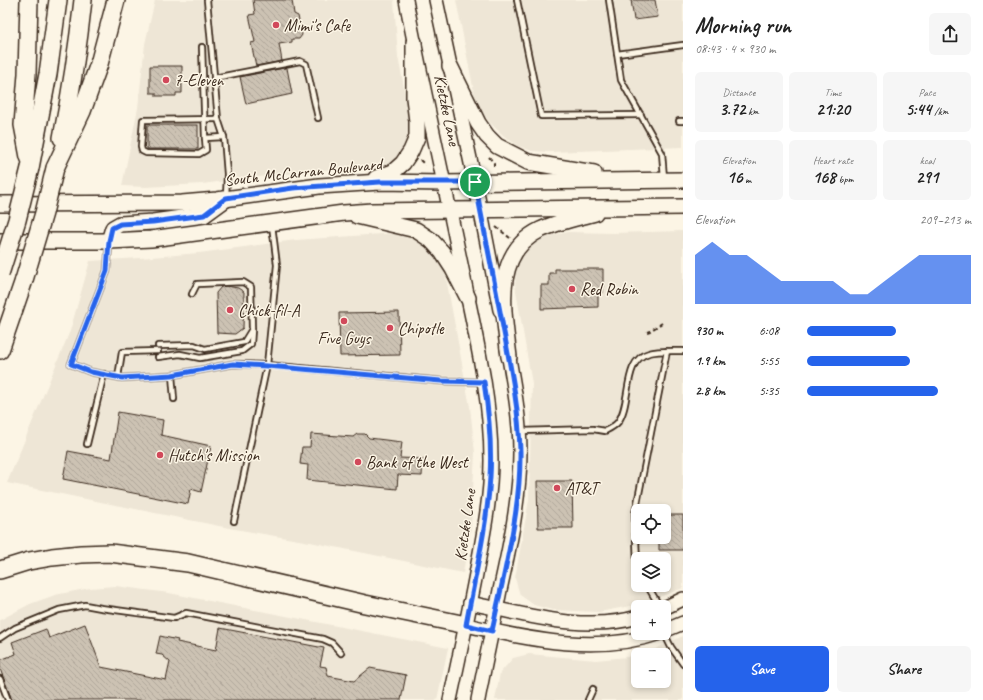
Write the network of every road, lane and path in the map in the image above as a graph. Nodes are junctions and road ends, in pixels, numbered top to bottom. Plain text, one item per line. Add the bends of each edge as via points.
1 (28, 0) edge
2 (58, 0) edge
3 (83, 0) edge
4 (116, 0) edge
5 (207, 0) edge
6 (406, 0) edge
7 (436, 0) edge
8 (517, 0) edge
9 (609, 0) edge
10 (414, 42) junction
11 (683, 45) edge
12 (202, 47) dead end
13 (617, 54) junction
14 (450, 66) junction
15 (214, 78) junction
16 (641, 115) junction
17 (318, 118) dead end
18 (204, 119) junction
19 (218, 119) junction
20 (224, 137) junction
21 (205, 138) junction
22 (491, 154) dead end
23 (488, 156) junction
24 (485, 160) dead end
25 (494, 166) dead end
26 (30, 168) junction
27 (55, 168) junction
28 (658, 180) junction
29 (683, 180) edge
30 (475, 182) junction
31 (364, 183) junction
32 (443, 183) junction
33 (226, 198) junction
34 (0, 204) edge
35 (683, 207) edge
36 (614, 208) junction
37 (450, 210) junction
38 (480, 210) junction
39 (344, 213) junction
40 (272, 223) junction
41 (494, 226) dead end
42 (0, 241) edge
43 (109, 241) junction
44 (515, 243) dead end
45 (0, 274) edge
46 (192, 294) dead end
47 (468, 298) junction
48 (662, 324) dead end
49 (252, 329) junction
50 (647, 332) dead end
51 (0, 350) edge
52 (667, 351) junction
53 (683, 351) edge
54 (158, 357) dead end
55 (509, 357) junction
56 (267, 366) junction
57 (104, 374) junction
58 (172, 375) junction
59 (118, 377) junction
60 (484, 382) junction
61 (174, 399) dead end
62 (519, 431) junction
63 (87, 444) dead end
64 (234, 521) dead end
65 (636, 552) edge
66 (0, 570) edge
67 (683, 599) edge
68 (470, 602) junction
69 (671, 605) edge
70 (496, 608) junction
71 (631, 618) edge
72 (683, 623) edge
73 (466, 625) junction
74 (671, 629) edge
75 (492, 631) junction
76 (0, 638) edge
77 (634, 640) edge
78 (668, 640) edge
79 (341, 653) dead end
80 (683, 664) edge
81 (0, 679) edge
82 (593, 689) dead end
83 (8, 700) edge
84 (450, 700) edge
85 (478, 700) edge
86 (588, 700) edge

1 - 26 highway via 23,125
2 - 26 highway via 48,74
3 - 27 highway via 68,106
4 - 27 highway via 99,64 82,111
5 - 15 lane
6 - 10 main road, Kietzke Lane
7 - 14 main road, Kietzke Lane
8 - 16 lane via 541,116
9 - 13 lane
10 - 31 main road via 417,137 403,163 393,172
10 - 32 main road, Kietzke Lane
11 - 13 lane
12 - 18 lane
13 - 16 lane via 622,80
14 - 28 main road via 478,123 497,146 528,162 589,173
14 - 30 main road, Kietzke Lane
15 - 17 lane via 300,61 306,64
15 - 19 lane
16 - 28 lane via 662,153
18 - 19 lane
18 - 21 lane
18 - 21 lane via 143,120 141,147 146,153 198,154 206,150
19 - 20 lane
20 - 21 lane
20 - 33 lane
22 - 23 path
23 - 24 path
23 - 25 path
26 - 45 highway, bridge
27 - 51 highway, bridge via 24,280
28 - 29 main road, South McCarran Boulevard
28 - 30 main road, South McCarran Boulevard
30 - 32 main road, South McCarran Boulevard
30 - 38 main road, Kietzke Lane
31 - 32 main road, South McCarran Boulevard
31 - 33 main road, South McCarran Boulevard via 293,188
32 - 37 main road, Kietzke Lane
33 - 34 main road, South McCarran Boulevard via 162,204
33 - 43 main road via 204,215 120,224 112,228
35 - 36 main road
36 - 38 main road
36 - 55 main road via 555,224 539,231 513,254 505,278 504,305
37 - 38 main road
37 - 39 main road
37 - 47 main road, Kietzke Lane
38 - 55 main road, Kietzke Lane
39 - 40 main road
39 - 47 main road via 416,230 431,240 453,269
40 - 43 main road via 159,238
40 - 56 lane via 277,265
41 - 44 path
42 - 43 main road
43 - 57 lane via 107,271 71,364
46 - 49 lane via 197,284 243,282 251,287
47 - 60 main road, Kietzke Lane
48 - 50 path
49 - 54 lane via 251,344 242,351 200,358 180,354
49 - 59 lane via 244,342 205,349 194,345 122,352
52 - 53 lane
52 - 62 lane via 648,353 638,359 630,374 627,396 618,423 605,431
52 - 65 lane via 635,514
55 - 62 main road, Kietzke Lane
56 - 58 lane via 233,364
56 - 60 lane via 441,381
56 - 64 lane
57 - 59 lane
57 - 63 lane
58 - 59 lane
58 - 61 lane
60 - 68 main road, Kietzke Lane via 490,431 490,479 483,535
62 - 70 main road, Kietzke Lane via 516,504
66 - 73 highway via 52,557 110,553 188,563
67 - 69 main road
68 - 70 main road
68 - 73 main road, Kietzke Lane
70 - 71 main road via 572,622 593,623
70 - 75 main road, Kietzke Lane
72 - 74 main road
73 - 75 main road
73 - 84 main road, Kietzke Lane
75 - 77 main road via 588,644
75 - 85 main road, Kietzke Lane
76 - 79 lane via 15,628 59,610 85,605 174,618 186,613 215,618 323,639 332,643
78 - 80 lane
81 - 83 lane
82 - 86 lane

